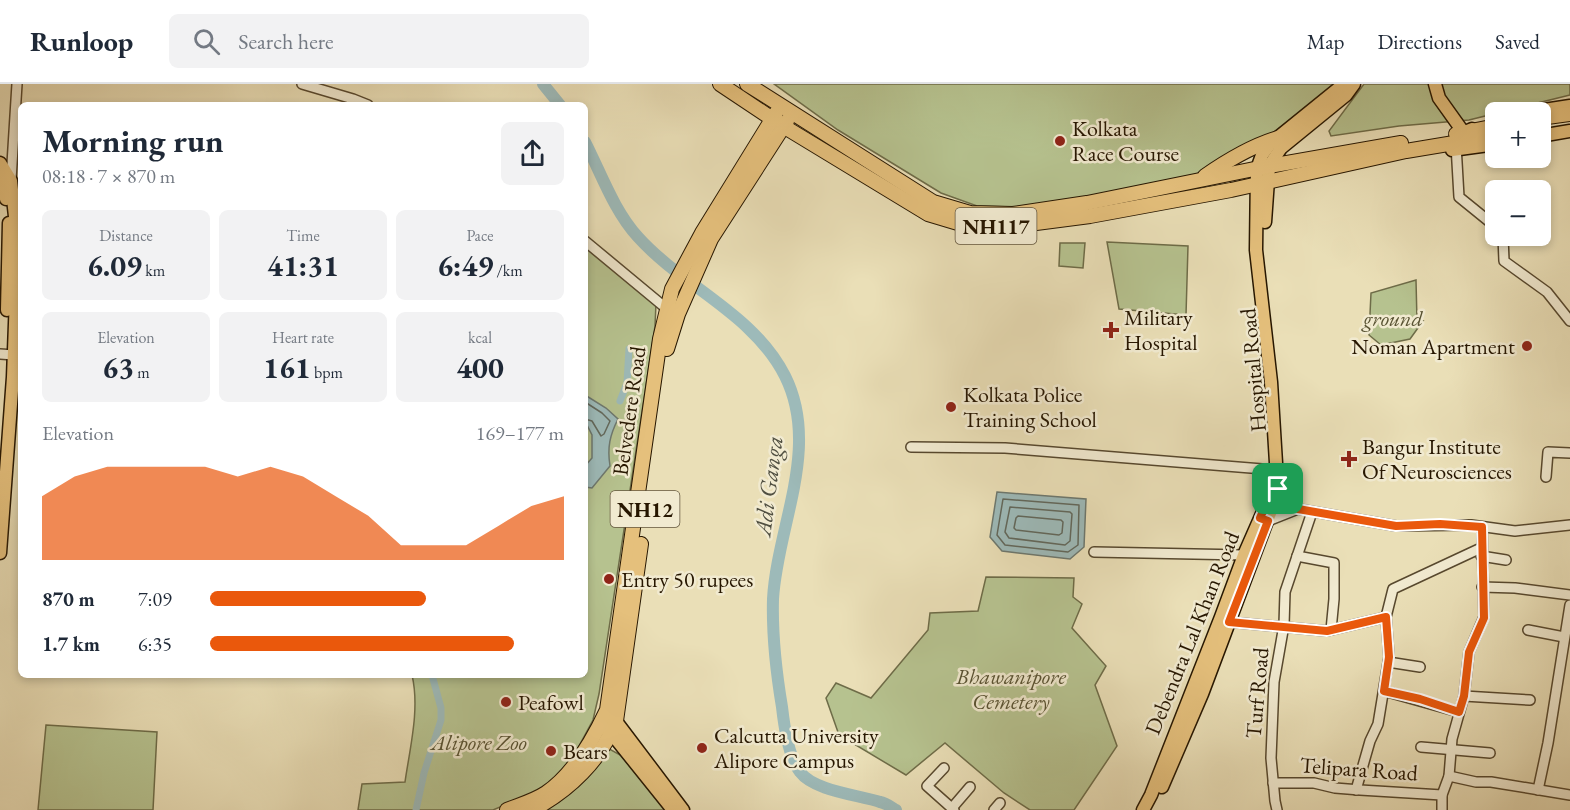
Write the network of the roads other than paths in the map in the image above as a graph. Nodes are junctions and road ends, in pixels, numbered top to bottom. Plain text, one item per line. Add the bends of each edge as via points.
1 (16, 84) edge
2 (305, 84) edge
3 (720, 84) edge
4 (747, 84) edge
5 (1344, 84) edge
6 (1354, 84) edge
7 (1435, 84) edge
8 (359, 102) edge
9 (1570, 106) edge
10 (1551, 109) edge
11 (1570, 114) edge
12 (782, 117) junction
13 (1551, 117) edge
14 (1570, 123) edge
15 (1551, 126) edge
16 (1485, 127) edge
17 (1485, 131) edge
18 (1570, 131) edge
19 (1551, 134) edge
20 (1278, 138) junction
21 (1485, 138) edge
22 (1462, 141) junction
23 (1485, 143) edge
24 (0, 164) edge
25 (1263, 167) junction
26 (1198, 181) junction
27 (5, 182) edge
28 (1263, 183) junction
29 (1089, 210) junction
30 (1485, 218) edge
31 (588, 243) edge
32 (1503, 246) edge
33 (700, 250) junction
34 (4, 260) edge
35 (667, 309) junction
36 (1570, 321) edge
37 (7, 355) edge
38 (911, 447) dead end
39 (1570, 453) edge
40 (1274, 470) junction
41 (1546, 477) dead end
42 (1, 482) edge
43 (1275, 487) junction
44 (0, 506) edge
45 (1298, 509) junction
46 (1312, 512) junction
47 (1264, 519) junction
48 (1570, 525) edge
49 (1482, 527) junction
50 (1094, 552) dead end
51 (1481, 552) junction
52 (0, 553) edge
53 (1244, 555) junction
54 (1297, 556) junction
55 (1506, 560) dead end
56 (1482, 587) junction
57 (1570, 595) edge
58 (1570, 605) edge
59 (1386, 617) junction
60 (1229, 622) junction
61 (1284, 627) junction
62 (1331, 630) junction
63 (1528, 630) dead end
64 (1564, 637) junction
65 (1388, 662) junction
66 (1420, 667) dead end
67 (1384, 691) junction
68 (1464, 696) junction
69 (1530, 700) dead end
70 (1459, 712) junction
71 (609, 722) junction
72 (1421, 747) dead end
73 (1451, 750) junction
74 (1490, 753) dead end
75 (944, 768) dead end
76 (1449, 776) junction
77 (1273, 783) junction
78 (970, 787) dead end
79 (1356, 790) junction
80 (1538, 790) junction
81 (1442, 795) junction
82 (1570, 795) edge
83 (953, 809) edge
84 (507, 810) edge
85 (532, 810) edge
86 (673, 810) edge
87 (683, 810) edge
88 (1143, 810) edge
89 (1152, 810) edge
90 (1277, 810) edge
91 (1442, 810) edge

1 - 27 street
2 - 8 street
3 - 12 highway
4 - 12 highway
5 - 20 main road, Hospital Road
6 - 25 main road
7 - 22 main road
9 - 10 main road
11 - 13 highway
12 - 29 highway via 933,202 970,213
12 - 33 highway, Belvedere Road / NH12 via 711,239
14 - 15 highway
16 - 22 main road
17 - 22 highway
18 - 19 main road
20 - 25 main road, Hospital Road via 1262,155
20 - 26 highway via 1236,156
21 - 22 highway
22 - 23 main road
22 - 25 highway
22 - 28 highway
22 - 30 street via 1459,197
24 - 27 main road
25 - 26 highway
25 - 28 main road, Hospital Road
26 - 29 highway
27 - 34 main road via 9,223
27 - 37 main road via 18,243
28 - 29 highway
28 - 40 main road, Debendra Lal Khan Road via 1256,250 1277,449
28 - 43 main road, Hospital Road via 1263,241 1281,449
31 - 35 street
32 - 36 street via 1504,261 1547,292
33 - 35 highway, Belvedere Road / NH12 via 672,289
33 - 71 highway, Belvedere Road / NH12 via 668,340
34 - 37 main road
35 - 71 highway, Belvedere Road / NH12
37 - 42 main road
37 - 52 main road
38 - 40 street via 1005,448
39 - 41 street via 1548,452
40 - 43 main road, Debendra Lal Khan Road
42 - 44 main road
43 - 45 street
43 - 47 main road, Debendra Lal Khan Road
45 - 46 street
45 - 47 street
46 - 49 street via 1396,526
46 - 54 street, Turf Road
47 - 53 main road, Debendra Lal Khan Road
47 - 60 main road
48 - 49 street via 1515,531
49 - 51 street
50 - 53 street
51 - 55 street
51 - 56 street
51 - 59 street via 1393,589
53 - 88 main road, Debendra Lal Khan Road
54 - 61 street, Turf Road via 1285,592
54 - 62 street via 1334,564
56 - 57 street
56 - 68 street via 1484,618 1469,652
58 - 64 street
59 - 62 street
59 - 65 street
60 - 61 street
60 - 89 main road
61 - 62 street
61 - 77 street, Turf Road via 1274,682
63 - 64 street
64 - 80 street
65 - 66 street
65 - 67 street
67 - 70 street
67 - 79 street via 1378,724
68 - 69 street
68 - 70 street
70 - 73 street
71 - 84 highway, Belvedere Road / NH12 via 573,767 544,794
71 - 85 highway, NH12 via 579,779
71 - 86 main road
71 - 87 main road
72 - 73 street
73 - 74 street
73 - 76 street
75 - 83 street via 927,786
76 - 80 street
76 - 81 street
77 - 79 street, Telipara Road via 1314,783
77 - 90 street, Turf Road
78 - 83 street
79 - 81 street, Telipara Road
80 - 82 street
81 - 91 street

